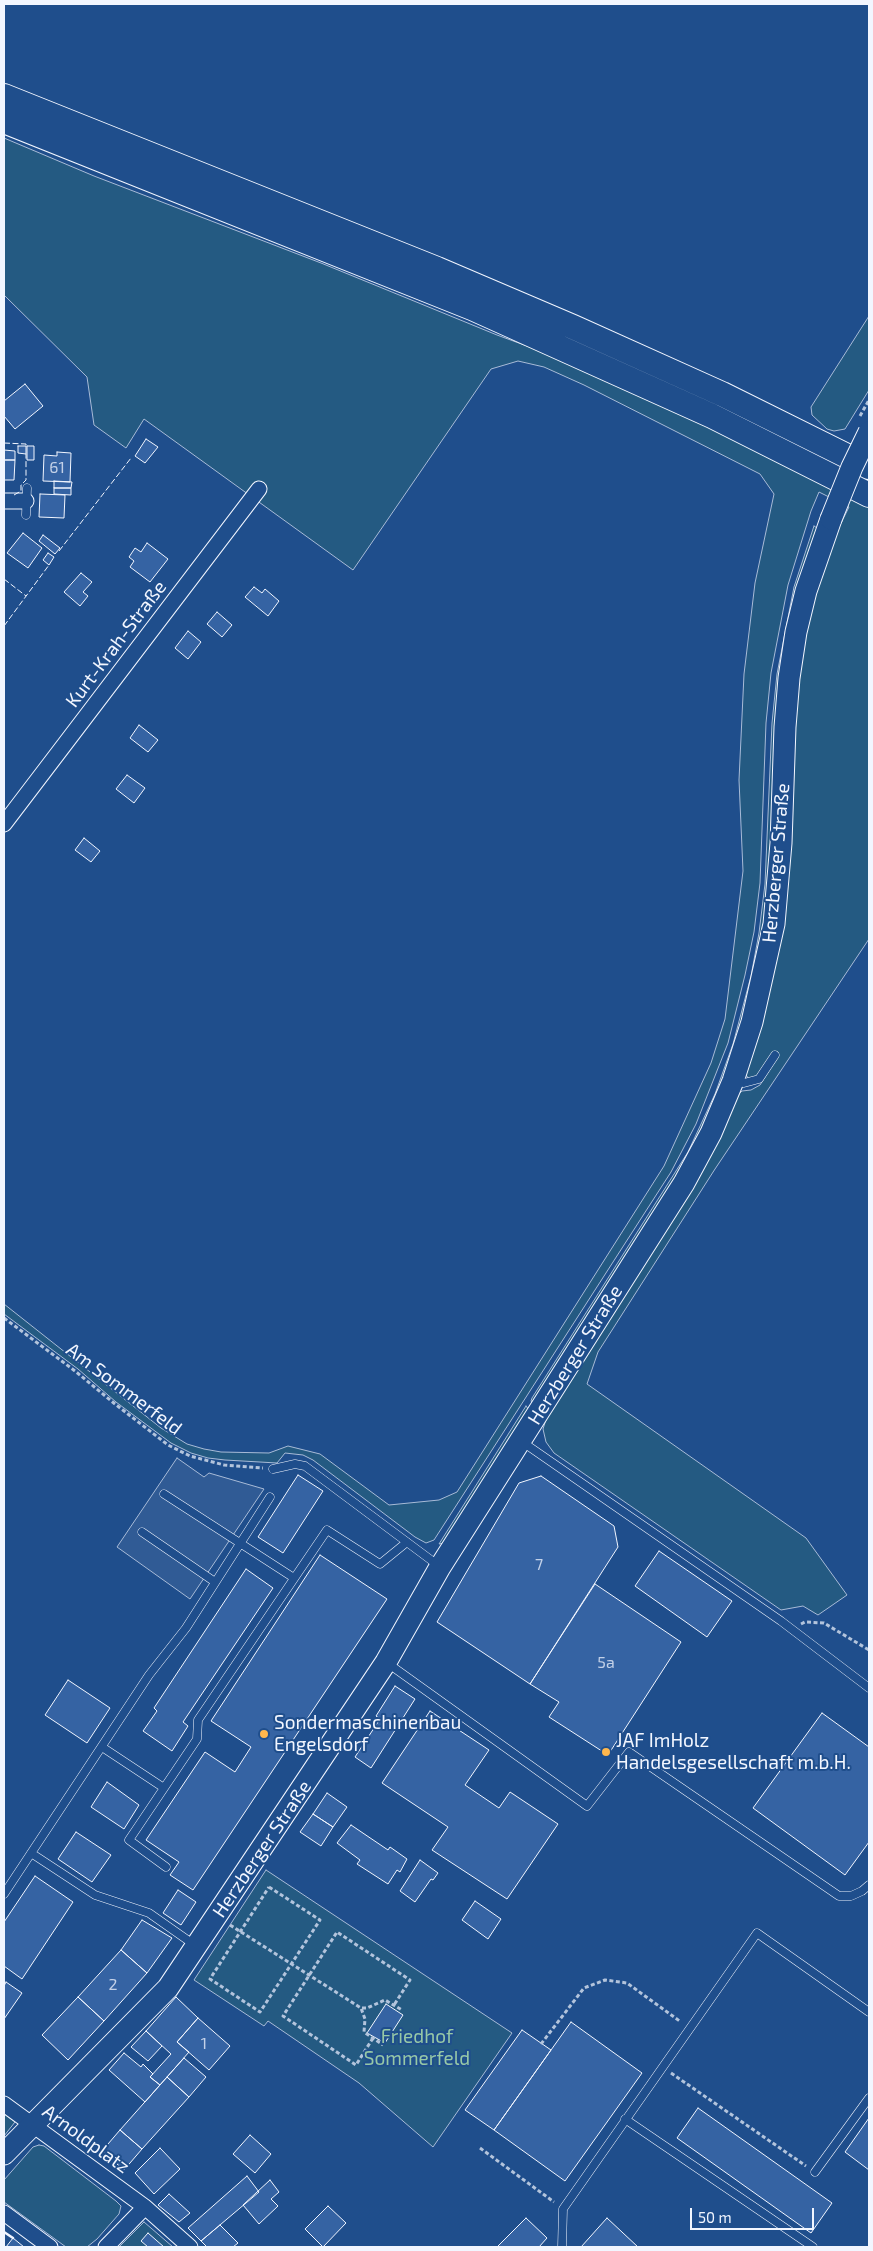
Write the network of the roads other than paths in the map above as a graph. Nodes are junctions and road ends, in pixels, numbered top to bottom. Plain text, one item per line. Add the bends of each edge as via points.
1 (4, 96) edge
2 (4, 122) edge
3 (865, 424) edge
4 (869, 467) edge
5 (259, 489) dead end
6 (869, 495) edge
7 (4, 501) edge
8 (26, 502) dead end
9 (4, 824) edge
10 (775, 1055) dead end
11 (733, 1081) junction
12 (521, 1441) junction
13 (273, 1469) road end
14 (164, 1494) dead end
15 (270, 1496) dead end
16 (142, 1532) dead end
17 (407, 1542) junction
18 (240, 1543) junction
19 (440, 1567) junction
20 (294, 1578) junction
21 (215, 1582) junction
22 (386, 1662) junction
23 (869, 1688) edge
24 (102, 1747) junction
25 (164, 1788) junction
26 (31, 1853) junction
27 (166, 1867) dead end
28 (869, 1885) edge
29 (4, 1894) edge
30 (197, 1946) junction
31 (869, 2012) edge
32 (869, 2098) edge
33 (4, 2104) edge
34 (625, 2119) junction
35 (33, 2126) junction
36 (4, 2154) edge
37 (815, 2172) road end
38 (145, 2207) junction
39 (4, 2213) edge
40 (50, 2247) edge
41 (106, 2247) edge
42 (190, 2247) edge
43 (562, 2247) edge
44 (813, 2247) edge

1 - 4 main road via 437,268 722,394
2 - 6 main road via 516,327 712,416
3 - 11 main road, Herzberger Straße, bridge via 830,519 796,632 785,727 774,924 752,1022
5 - 9 street, Kurt-Krah-Straße
7 - 8 street
10 - 11 lane via 759,1079 744,1083
11 - 12 main road, Herzberger Straße via 711,1133 684,1183
12 - 19 main road, Herzberger Straße
12 - 23 lane via 792,1629
13 - 17 lane via 295,1464 304,1466
14 - 18 lane
15 - 18 lane
16 - 21 lane
17 - 19 lane
17 - 20 lane via 380,1564 327,1530
18 - 20 lane
18 - 21 lane
19 - 22 main road, Herzberger Straße
20 - 25 lane via 198,1720 197,1739
21 - 24 lane
22 - 28 lane via 588,1806 629,1752 838,1896 850,1896
22 - 30 main road, Herzberger Straße
24 - 25 lane
24 - 26 lane
25 - 27 lane via 129,1840
26 - 29 lane
26 - 30 lane via 95,1895 148,1913
30 - 35 main road, Herzberger Straße via 168,1988
31 - 34 lane via 757,1933
32 - 37 lane
33 - 35 street, Arnoldplatz
34 - 43 lane via 563,2209
34 - 44 lane
35 - 36 main road, Herzberger Straße
35 - 38 street, Arnoldplatz
38 - 41 street
38 - 42 street, Arnoldplatz
39 - 40 street

